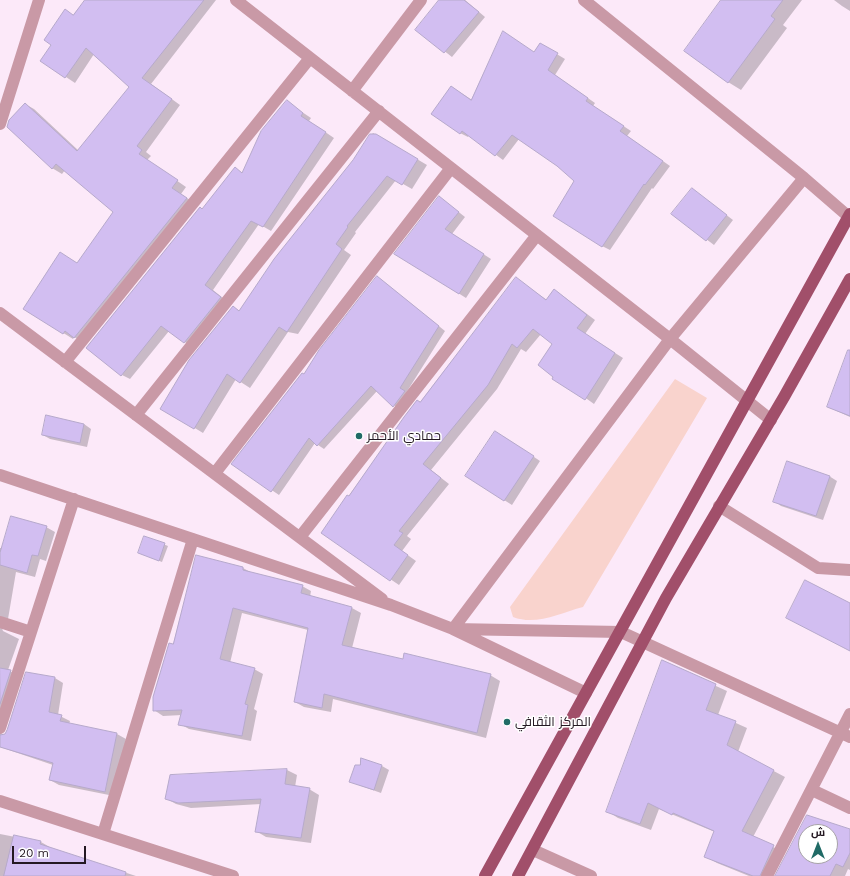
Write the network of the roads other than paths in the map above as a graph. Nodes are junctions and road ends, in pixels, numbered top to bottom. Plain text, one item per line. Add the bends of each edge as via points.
1 (39, 0) edge
2 (236, 0) edge
3 (421, 0) edge
4 (584, 0) edge
5 (310, 58) junction
6 (352, 91) junction
7 (379, 111) junction
8 (0, 124) edge
9 (451, 168) junction
10 (804, 178) junction
11 (849, 216) edge
12 (537, 235) junction
13 (850, 279) edge
14 (0, 313) edge
15 (670, 339) junction
16 (65, 362) junction
17 (746, 401) junction
18 (136, 415) junction
19 (771, 420) junction
20 (215, 474) junction
21 (0, 475) edge
22 (74, 499) junction
23 (719, 506) junction
24 (300, 537) junction
25 (193, 539) junction
26 (850, 570) edge
27 (391, 605) junction
28 (0, 622) edge
29 (454, 629) junction
30 (31, 632) junction
31 (621, 632) junction
32 (643, 641) junction
33 (586, 692) junction
34 (850, 714) edge
35 (0, 728) edge
36 (845, 735) edge
37 (812, 790) junction
38 (0, 801) edge
39 (850, 808) edge
40 (103, 834) junction
41 (533, 850) junction
42 (233, 876) edge
43 (484, 876) edge
44 (518, 876) edge
45 (591, 876) edge
46 (767, 876) edge

1 - 8 street
2 - 5 street
3 - 6 street
4 - 10 street
5 - 6 street
5 - 16 street
6 - 7 street
7 - 9 street
7 - 18 street
9 - 12 street
9 - 20 street
10 - 11 street
10 - 15 street
11 - 17 main road
12 - 15 street
12 - 24 street
13 - 19 main road
14 - 16 street
15 - 17 street
15 - 29 street
16 - 18 street
17 - 19 street
17 - 31 main road
18 - 20 street
19 - 23 main road
20 - 24 street
21 - 22 street
22 - 25 street
22 - 30 street
23 - 26 street via 818,568
23 - 32 main road
24 - 27 street
25 - 27 street
25 - 40 street
27 - 29 street
28 - 30 street
29 - 31 street
29 - 33 street
30 - 35 street
31 - 32 street
31 - 33 main road
32 - 36 street
32 - 41 main road
33 - 43 main road
34 - 36 street
36 - 37 street
37 - 39 street
37 - 46 street
38 - 40 street
40 - 42 street
41 - 44 main road
41 - 45 street

